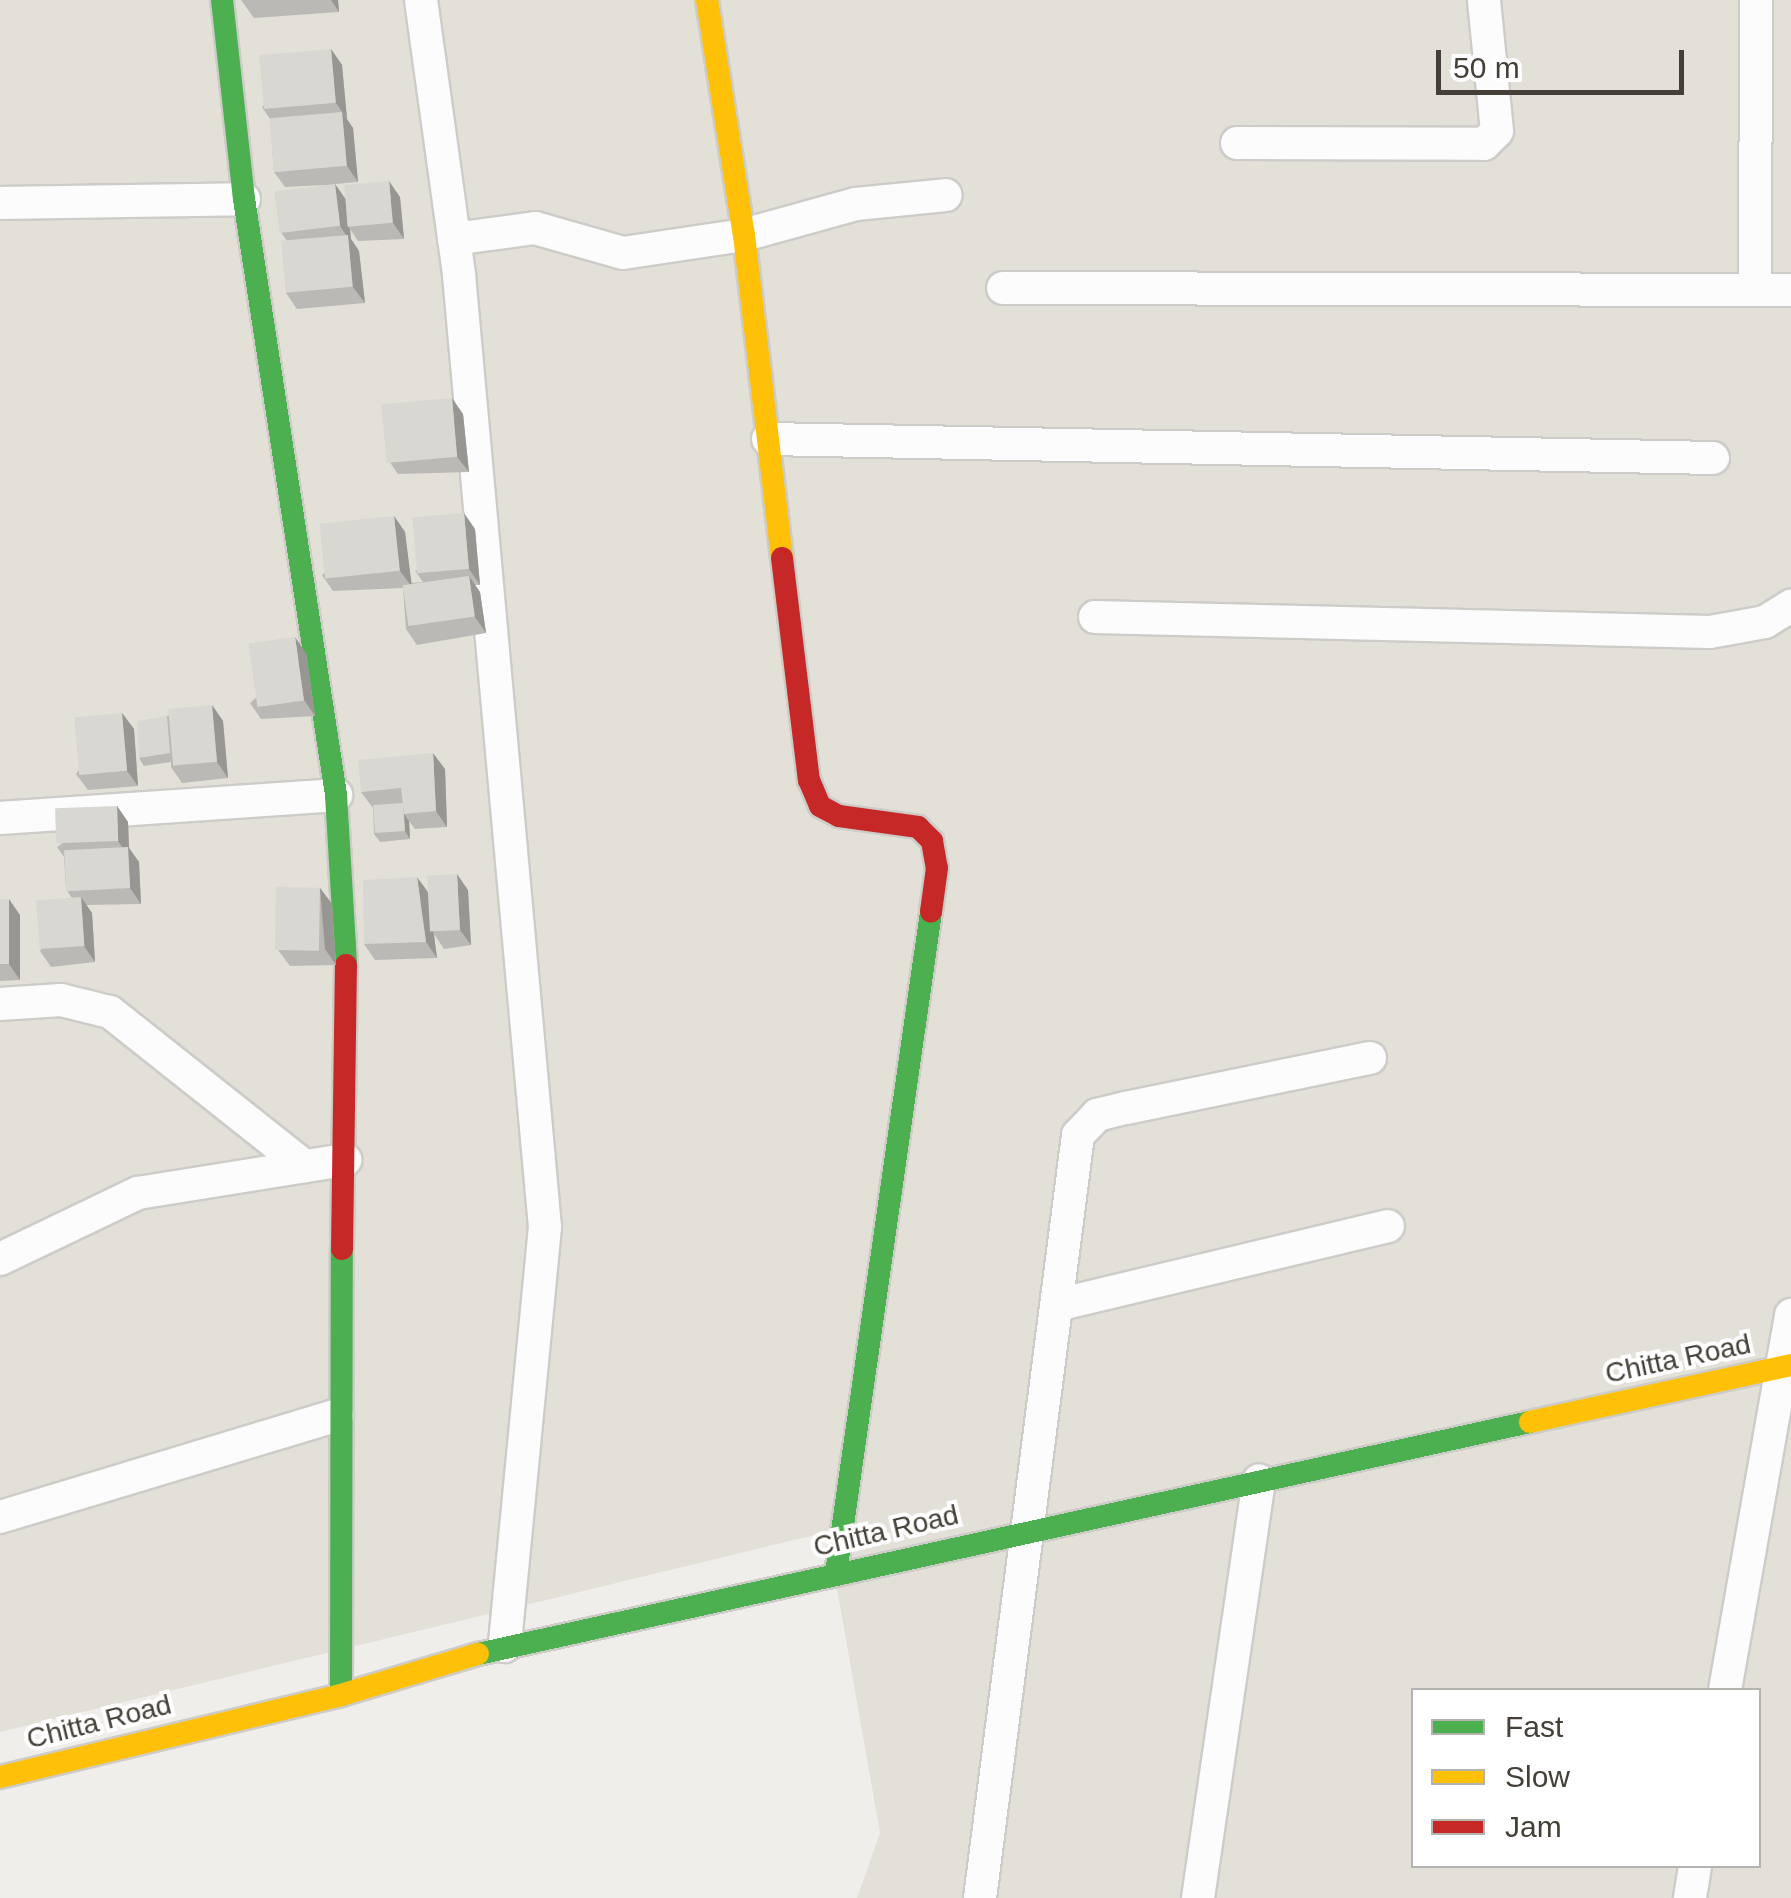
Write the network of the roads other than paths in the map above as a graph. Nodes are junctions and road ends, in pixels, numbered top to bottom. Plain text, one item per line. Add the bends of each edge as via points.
1 (222, 0) edge
2 (421, 0) edge
3 (707, 0) edge
4 (1484, 0) edge
5 (1756, 0) edge
6 (1237, 142) dead end
7 (946, 194) dead end
8 (244, 199) junction
9 (0, 203) edge
10 (744, 235) junction
11 (454, 239) junction
12 (1003, 288) dead end
13 (1755, 290) junction
14 (1791, 290) edge
15 (768, 439) junction
16 (1713, 458) dead end
17 (1791, 606) edge
18 (1095, 617) dead end
19 (336, 796) junction
20 (0, 818) edge
21 (0, 1004) edge
22 (1370, 1058) dead end
23 (344, 1160) junction
24 (304, 1166) junction
25 (1388, 1226) dead end
26 (0, 1260) edge
27 (1061, 1304) junction
28 (1791, 1314) edge
29 (1786, 1366) edge
30 (337, 1415) junction
31 (1259, 1480) junction
32 (0, 1517) edge
33 (1027, 1530) junction
34 (836, 1572) junction
35 (505, 1646) junction
36 (1725, 1688) edge
37 (340, 1695) junction
38 (0, 1777) edge
39 (1695, 1868) edge
40 (980, 1898) edge
41 (1198, 1898) edge
42 (1690, 1898) edge

1 - 8 street
2 - 11 street
3 - 10 street
4 - 6 street via 1497,131 1484,144
5 - 13 street
7 - 10 street via 856,204
8 - 9 street
8 - 19 street
10 - 11 street via 623,252 535,228
10 - 15 street
11 - 35 street via 545,1227
12 - 13 street
13 - 14 street
15 - 16 street
15 - 34 street via 809,780 820,806 840,816 918,827 932,841 938,868
17 - 18 street via 1765,622 1710,632
19 - 20 street
19 - 23 street via 349,1010
21 - 24 street via 62,1000 110,1012
22 - 27 street via 1097,1116 1078,1135
23 - 24 street
23 - 30 street
24 - 26 street via 138,1193
25 - 27 street
27 - 33 street
28 - 29 street
29 - 31 street, Chitta Road
29 - 36 street
30 - 32 street
30 - 37 street
31 - 33 street, Chitta Road
31 - 41 street
33 - 34 street, Chitta Road
33 - 40 street
34 - 35 street, Chitta Road
35 - 37 street, Chitta Road
37 - 38 street, Chitta Road
39 - 42 street

